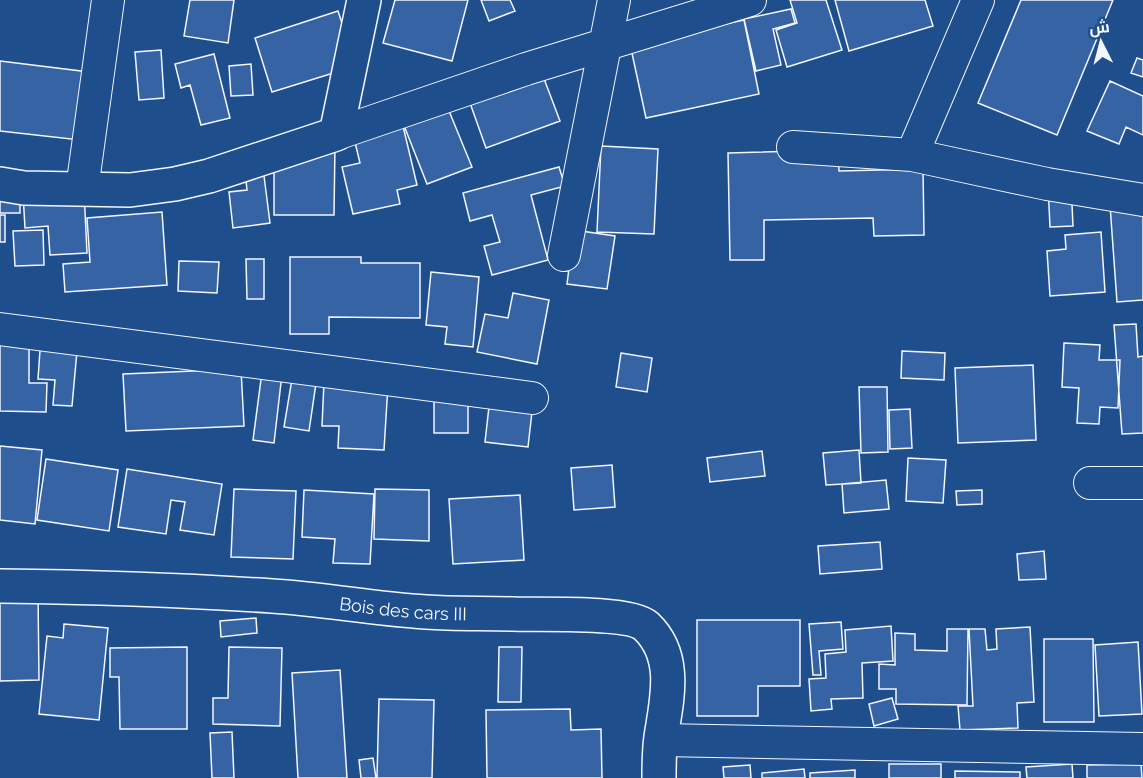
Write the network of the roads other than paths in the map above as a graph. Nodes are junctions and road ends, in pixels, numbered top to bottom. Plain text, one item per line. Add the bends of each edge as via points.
1 (108, 0) edge
2 (364, 0) edge
3 (614, 0) edge
4 (750, 0) edge
5 (978, 0) edge
6 (605, 44) junction
7 (336, 134) junction
8 (794, 147) dead end
9 (912, 155) junction
10 (0, 184) edge
11 (82, 189) junction
12 (1143, 200) edge
13 (564, 255) dead end
14 (0, 329) edge
15 (532, 398) dead end
16 (1090, 483) dead end
17 (1143, 483) edge
18 (0, 586) edge
19 (661, 740) junction
20 (1143, 748) edge
21 (659, 778) edge

1 - 11 street
2 - 7 street
3 - 6 street
4 - 6 street
5 - 9 street
6 - 7 street
6 - 13 street
7 - 11 street via 175,184 130,190
8 - 9 street
9 - 12 street
10 - 11 street
14 - 15 street
16 - 17 street
18 - 19 street, Bois des cars III via 273,596 426,612 626,618 644,624 663,649 668,664 668,703
19 - 20 street
19 - 21 street, Bois des cars III

